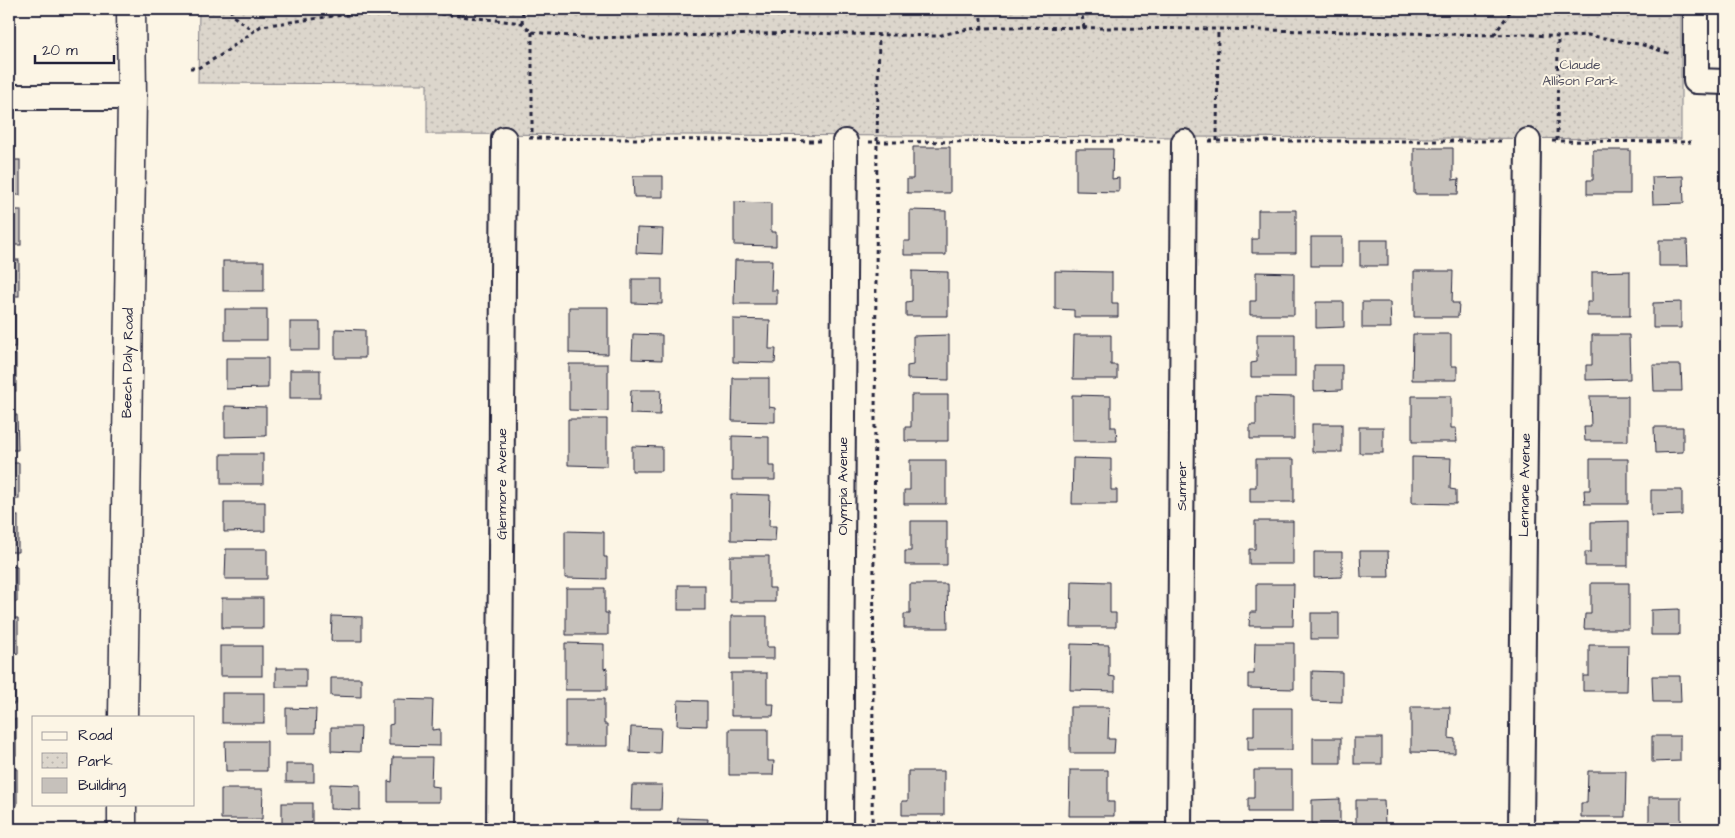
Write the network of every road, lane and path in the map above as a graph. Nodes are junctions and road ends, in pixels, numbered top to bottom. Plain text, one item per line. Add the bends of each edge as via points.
1 (132, 9) edge
2 (230, 9) edge
3 (523, 9) edge
4 (980, 9) edge
5 (1126, 9) edge
6 (1512, 9) edge
7 (1696, 9) edge
8 (415, 10) edge
9 (522, 23) junction
10 (982, 28) junction
11 (1084, 28) junction
12 (1218, 29) junction
13 (254, 31) junction
14 (532, 32) junction
15 (879, 35) junction
16 (1494, 36) junction
17 (1558, 37) junction
18 (1674, 54) dead end
19 (190, 68) dead end
20 (1726, 82) edge
21 (9, 97) edge
22 (132, 97) junction
23 (532, 138) dead end
24 (538, 138) dead end
25 (504, 140) dead end
26 (1217, 141) junction
27 (1528, 141) junction
28 (1557, 141) junction
29 (845, 142) junction
30 (877, 142) junction
31 (1184, 142) junction
32 (1691, 142) dead end
33 (123, 716) edge
34 (122, 806) edge
35 (122, 829) edge
36 (499, 829) edge
37 (840, 829) edge
38 (872, 829) edge
39 (1179, 829) edge
40 (1521, 829) edge

1 - 22 main road, Beech Daly Road
2 - 13 path via 233,16
3 - 9 path
4 - 10 path
5 - 11 path via 1082,15
6 - 16 path
7 - 20 street via 1696,81
8 - 9 path
8 - 13 path via 334,16 261,26
9 - 14 path
10 - 11 path
10 - 15 path via 938,36
11 - 12 path
12 - 16 path
12 - 26 path
13 - 19 path via 221,55 198,68
14 - 15 path via 589,38 804,33
14 - 23 path
15 - 30 path
16 - 17 path
17 - 18 path via 1588,35
17 - 28 path
21 - 22 street
22 - 33 main road, Beech Daly Road
24 - 29 path
25 - 36 street, Glenmore Avenue
26 - 27 path
26 - 31 path
27 - 28 path
27 - 40 street, Lennane Avenue
28 - 32 path
29 - 30 path
29 - 37 street, Olympia Avenue
30 - 31 path
30 - 38 path
31 - 39 street, Sumner
34 - 35 main road

